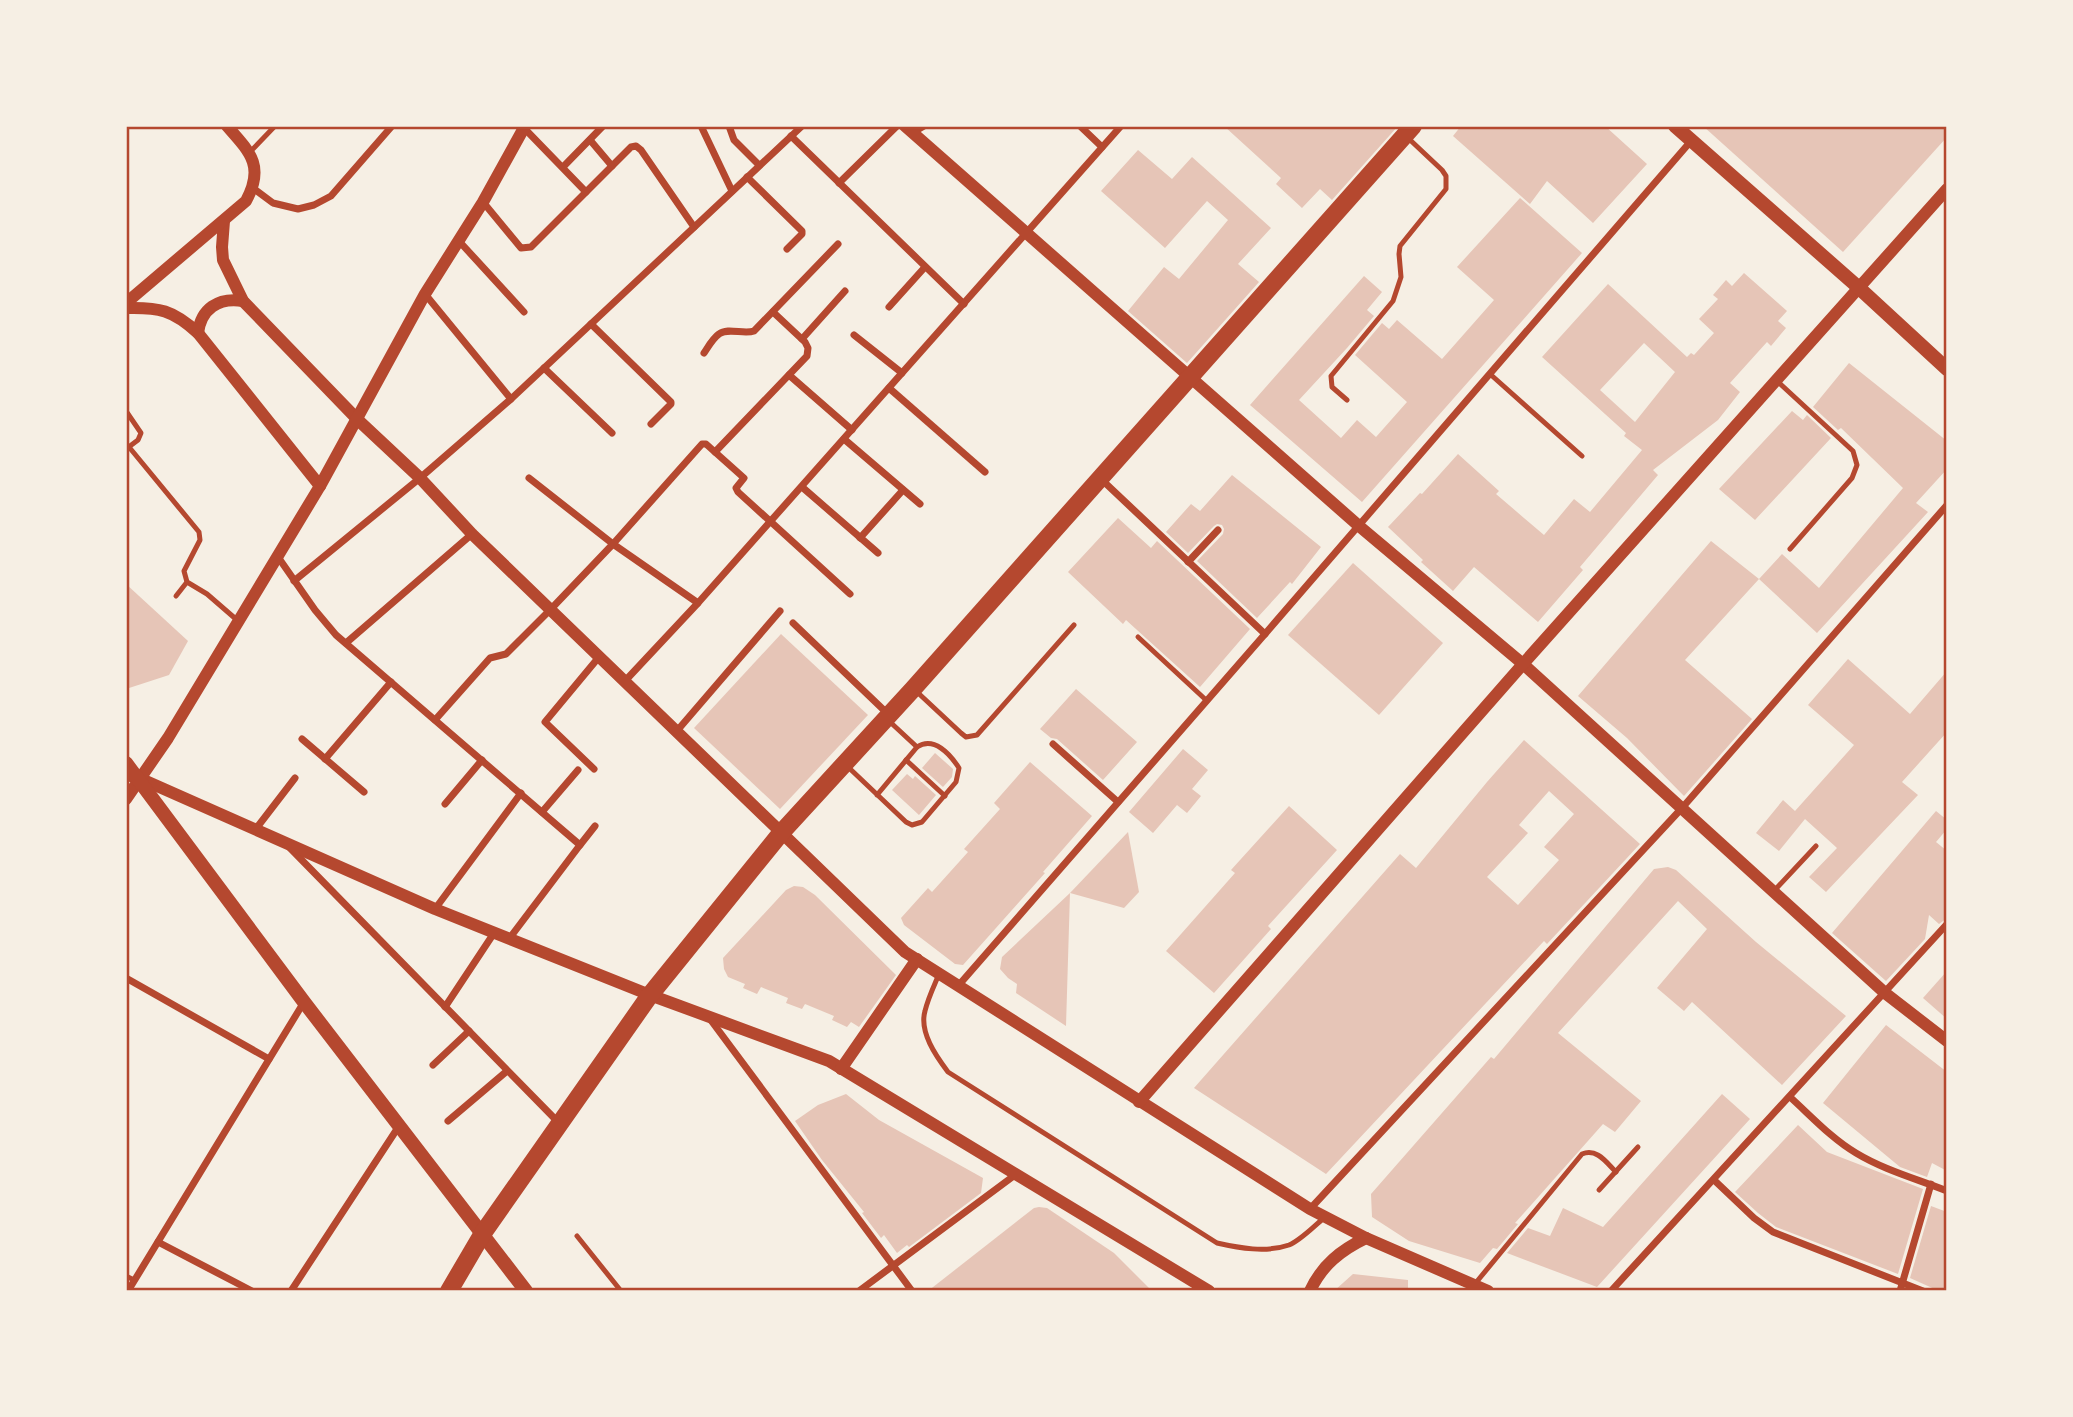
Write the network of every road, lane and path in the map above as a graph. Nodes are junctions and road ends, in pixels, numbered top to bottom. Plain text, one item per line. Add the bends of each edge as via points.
1 (227, 126) edge
2 (275, 126) edge
3 (391, 126) edge
4 (603, 126) edge
5 (701, 126) edge
6 (729, 126) edge
7 (802, 126) edge
8 (897, 126) edge
9 (925, 126) edge
10 (1080, 126) edge
11 (1121, 126) edge
12 (1675, 126) edge
13 (525, 127) edge
14 (909, 129) edge
15 (1409, 131) edge
16 (791, 136) junction
17 (590, 140) junction
18 (1691, 140) junction
19 (1102, 147) junction
20 (250, 152) junction
21 (759, 165) junction
22 (612, 166) junction
23 (563, 167) junction
24 (747, 177) junction
25 (839, 183) junction
26 (253, 188) junction
27 (1947, 189) edge
28 (732, 191) junction
29 (586, 192) junction
30 (483, 202) junction
31 (224, 221) junction
32 (694, 227) junction
33 (1026, 233) junction
34 (458, 240) junction
35 (838, 244) dead end
36 (788, 249) dead end
37 (925, 267) junction
38 (1858, 287) junction
39 (845, 291) dead end
40 (425, 294) junction
41 (243, 302) junction
42 (964, 304) junction
43 (126, 306) edge
44 (889, 307) dead end
45 (524, 312) dead end
46 (773, 312) junction
47 (591, 324) junction
48 (198, 333) junction
49 (854, 335) dead end
50 (802, 339) junction
51 (704, 353) dead end
52 (544, 368) junction
53 (1947, 369) edge
54 (902, 373) junction
55 (1490, 374) junction
56 (789, 375) junction
57 (1190, 378) junction
58 (1776, 380) junction
59 (889, 388) junction
60 (511, 399) junction
61 (1346, 400) dead end
62 (126, 411) edge
63 (358, 420) junction
64 (652, 424) dead end
65 (852, 430) junction
66 (612, 433) dead end
67 (844, 439) junction
68 (128, 448) edge
69 (715, 452) junction
70 (1582, 456) dead end
71 (985, 472) dead end
72 (420, 478) junction
73 (529, 478) dead end
74 (1100, 478) junction
75 (320, 486) junction
76 (802, 487) junction
77 (903, 490) junction
78 (920, 504) dead end
79 (1947, 505) edge
80 (771, 521) junction
81 (1359, 526) junction
82 (1219, 530) dead end
83 (472, 534) junction
84 (860, 538) junction
85 (613, 544) junction
86 (1790, 549) dead end
87 (878, 553) dead end
88 (278, 556) junction
89 (1188, 562) junction
90 (294, 581) junction
91 (187, 582) junction
92 (850, 594) dead end
93 (176, 596) dead end
94 (698, 603) junction
95 (551, 609) junction
96 (780, 611) dead end
97 (239, 622) junction
98 (793, 623) dead end
99 (1074, 625) dead end
100 (1265, 634) junction
101 (1139, 637) dead end
102 (346, 643) junction
103 (600, 657) junction
104 (1523, 664) junction
105 (625, 681) junction
106 (391, 682) junction
107 (913, 689) junction
108 (1206, 700) junction
109 (888, 718) junction
110 (435, 720) junction
111 (676, 732) junction
112 (302, 739) dead end
113 (1053, 744) dead end
114 (917, 747) junction
115 (325, 759) junction
116 (482, 760) junction
117 (906, 760) junction
118 (126, 763) edge
119 (845, 764) junction
120 (594, 769) dead end
121 (578, 770) dead end
122 (133, 777) edge
123 (295, 778) dead end
124 (364, 792) dead end
125 (521, 793) junction
126 (877, 795) junction
127 (945, 796) junction
128 (126, 799) edge
129 (1118, 802) junction
130 (445, 804) dead end
131 (1682, 808) junction
132 (542, 812) junction
133 (595, 826) dead end
134 (254, 830) junction
135 (782, 833) junction
136 (285, 844) junction
137 (580, 845) junction
138 (1816, 846) dead end
139 (1773, 892) junction
140 (435, 909) junction
141 (1947, 924) edge
142 (494, 933) junction
143 (509, 939) junction
144 (917, 960) junction
145 (939, 974) junction
146 (126, 978) edge
147 (958, 987) junction
148 (1885, 993) junction
149 (650, 995) junction
150 (304, 1002) junction
151 (445, 1007) junction
152 (707, 1015) junction
153 (469, 1031) junction
154 (1947, 1041) edge
155 (269, 1059) junction
156 (433, 1065) dead end
157 (841, 1069) junction
158 (507, 1071) junction
159 (1790, 1097) junction
160 (1139, 1102) junction
161 (448, 1121) dead end
162 (559, 1123) junction
163 (399, 1126) junction
164 (1638, 1147) dead end
165 (1616, 1172) junction
166 (1015, 1175) junction
167 (1714, 1180) junction
168 (1931, 1184) junction
169 (1599, 1190) dead end
170 (1947, 1191) edge
171 (1310, 1209) junction
172 (1325, 1217) junction
173 (483, 1233) junction
174 (578, 1236) dead end
175 (1366, 1238) junction
176 (158, 1242) junction
177 (893, 1266) junction
178 (126, 1276) edge
179 (134, 1280) junction
180 (1474, 1285) junction
181 (1901, 1287) edge
182 (128, 1291) edge
183 (252, 1291) edge
184 (291, 1291) edge
185 (449, 1291) edge
186 (526, 1291) edge
187 (621, 1291) edge
188 (859, 1291) edge
189 (912, 1291) edge
190 (1209, 1291) edge
191 (1310, 1291) edge
192 (1488, 1291) edge
193 (1611, 1291) edge
194 (1923, 1291) edge

1 - 20 street
2 - 20 lane
3 - 26 street via 331,196 314,205 298,209 274,203
4 - 17 street
5 - 28 street
6 - 21 street via 734,140
7 - 16 street
8 - 25 street
9 - 14 street
10 - 19 street
11 - 19 street
12 - 18 main road
13 - 23 street
13 - 30 street
14 - 33 street
15 - 57 main road
15 - 61 lane via 1446,176 1446,189 1400,246 1401,277 1393,301 1331,376 1332,387
16 - 21 street
16 - 25 street
17 - 22 street
17 - 23 street
18 - 38 main road
18 - 55 street
19 - 33 street
20 - 26 street via 256,173
21 - 24 street
22 - 29 street
22 - 32 street via 636,146
23 - 29 street
24 - 28 street
24 - 36 street via 802,231
25 - 37 street
26 - 31 street
27 - 38 street
28 - 32 street
29 - 30 street via 526,248 521,248
30 - 34 street
31 - 41 street via 223,260
31 - 43 street
32 - 47 street
33 - 42 street
33 - 57 street
34 - 40 street
34 - 45 street
35 - 46 street
37 - 42 street
37 - 44 street
38 - 53 main road
38 - 58 street
39 - 50 street
40 - 60 street
40 - 63 street
41 - 48 street via 221,301 212,306 204,313
41 - 63 street
42 - 54 street
43 - 48 street via 162,310
46 - 50 street
46 - 51 street via 747,334 720,333
47 - 52 street
47 - 64 street via 671,402
48 - 75 street
49 - 54 street
50 - 56 street via 807,356
52 - 60 street
52 - 66 street
54 - 59 street
55 - 70 lane
55 - 81 street
56 - 65 street
56 - 69 street
57 - 74 main road
57 - 81 street
58 - 86 lane via 1853,451 1857,465 1852,478
58 - 104 street
59 - 65 street
59 - 71 street
60 - 72 street
62 - 68 lane via 141,433
63 - 72 street
63 - 75 street
65 - 67 street
67 - 76 street
67 - 77 street
68 - 91 lane via 199,531 200,540 184,571
69 - 80 street via 744,478 738,492
69 - 85 street via 706,444 698,447
72 - 83 street
72 - 90 street
73 - 85 street
74 - 89 street
74 - 107 main road
75 - 88 street
76 - 80 street
76 - 84 street
77 - 78 street
77 - 84 street
79 - 131 street
80 - 92 street
80 - 94 street
81 - 100 street
81 - 104 street
82 - 89 street
83 - 95 street
83 - 102 street
84 - 87 street
85 - 94 street
85 - 95 street
88 - 90 street
88 - 97 street
89 - 100 street
90 - 102 street
91 - 93 lane
91 - 97 lane
94 - 105 street
95 - 103 street
95 - 110 street via 506,654 490,658
96 - 111 street
97 - 122 street via 168,738
98 - 109 street
99 - 107 lane via 977,735 966,737
100 - 108 street
101 - 108 lane
102 - 106 street
103 - 105 street
103 - 120 street via 545,722
104 - 131 street
104 - 160 street
105 - 111 street
106 - 110 street
106 - 115 street
107 - 109 main road
108 - 129 street
109 - 114 lane
109 - 119 main road
110 - 116 street
111 - 135 street
112 - 115 street
113 - 129 street
114 - 117 lane
114 - 127 lane via 935,744 959,768 957,782
115 - 124 street
116 - 125 street
116 - 130 street
117 - 126 lane
117 - 127 lane
118 - 122 main road
119 - 126 lane
119 - 135 main road
121 - 132 street
122 - 128 street
122 - 134 street
122 - 150 main road
123 - 134 street
125 - 132 street
125 - 140 street
126 - 127 lane via 912,825 922,821
129 - 147 street
131 - 139 street
131 - 171 street
132 - 137 street
133 - 137 street
134 - 136 street
135 - 144 street
135 - 149 main road
136 - 140 street
136 - 151 street
137 - 143 street
138 - 139 lane
139 - 148 street
140 - 142 street
141 - 148 street
142 - 143 street
142 - 151 street
143 - 149 street
144 - 145 street
144 - 157 street
145 - 147 street
145 - 172 lane via 924,1013 935,1055 948,1072 1217,1243 1265,1249 1289,1244
146 - 155 street
147 - 160 street
148 - 154 street
148 - 159 street
149 - 152 street
149 - 162 main road
150 - 155 street
150 - 163 main road
151 - 153 street
152 - 157 street via 809,1052
152 - 177 street
153 - 156 street
153 - 158 street
155 - 176 street
157 - 166 street
158 - 161 street
158 - 162 street
159 - 167 street
159 - 168 street via 1856,1153
160 - 171 street
162 - 173 main road
163 - 173 main road
163 - 184 street
164 - 165 lane
165 - 169 lane
165 - 180 lane via 1598,1154 1582,1154
166 - 177 street
166 - 190 street
167 - 181 street via 1773,1232
167 - 193 street
168 - 170 street
168 - 181 street
171 - 172 street
172 - 175 street
173 - 185 main road
173 - 186 main road
174 - 187 lane
175 - 180 street
175 - 191 street via 1336,1255
176 - 179 street
176 - 183 street
177 - 188 street
177 - 189 street
178 - 179 lane
179 - 182 street
180 - 192 street
181 - 194 street

